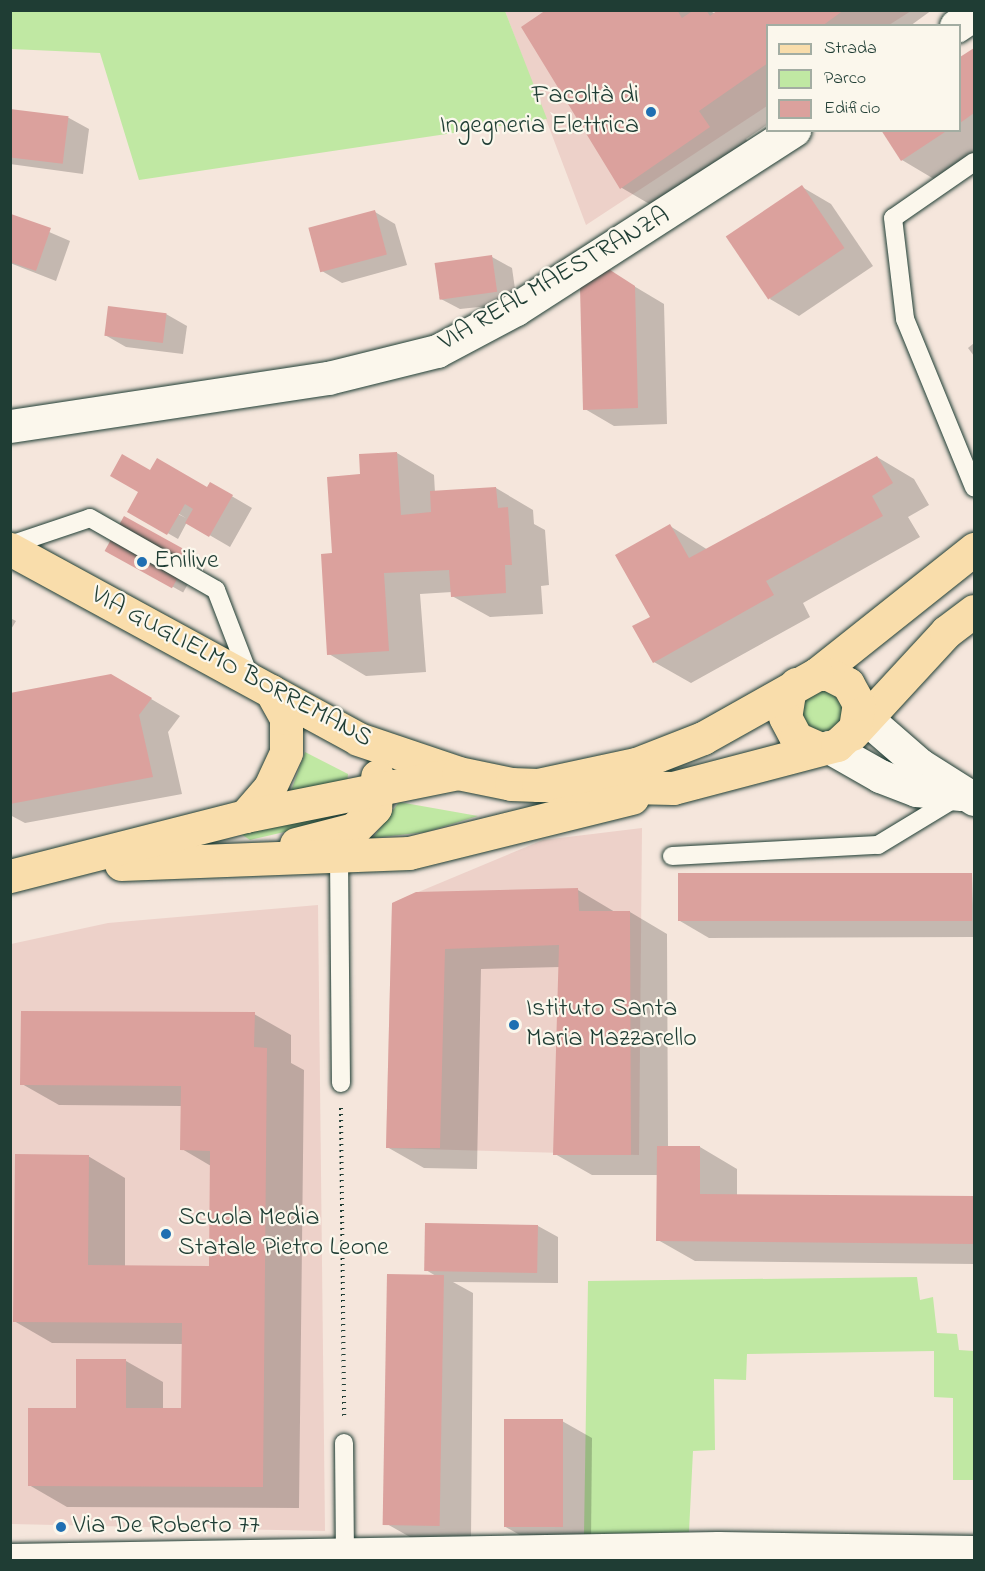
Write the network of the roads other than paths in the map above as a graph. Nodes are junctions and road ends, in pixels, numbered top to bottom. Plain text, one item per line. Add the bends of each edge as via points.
1 (975, 14) edge
2 (959, 24) edge
3 (791, 132) edge
4 (975, 162) edge
5 (10, 426) edge
6 (975, 487) edge
7 (10, 547) edge
8 (975, 549) edge
9 (975, 611) edge
10 (806, 679) junction
11 (261, 686) junction
12 (844, 734) junction
13 (358, 739) junction
14 (458, 772) junction
15 (538, 785) junction
16 (673, 788) junction
17 (378, 790) junction
18 (971, 792) edge
19 (245, 816) junction
20 (250, 856) junction
21 (339, 856) junction
22 (672, 856) dead end
23 (50, 869) junction
24 (10, 876) edge
25 (341, 1083) road end
26 (344, 1443) road end
27 (975, 1552) edge
28 (345, 1557) edge
29 (10, 1560) edge

1 - 2 street
3 - 5 street, VIA REAL MAESTRANZA via 516,309 437,351 328,378
4 - 6 lane via 893,218 905,319
7 - 11 main road, VIA GUGLIELMO BORREMANS
7 - 11 lane via 90,518 216,590
8 - 10 main road
9 - 12 main road via 946,632
10 - 12 main road via 828,674 848,684 855,693
10 - 12 main road via 789,693 785,717 796,738
10 - 15 main road via 703,738 636,764
11 - 13 main road, VIA GUGLIELMO BORREMANS
11 - 19 main road via 286,718 286,752 270,787
12 - 16 main road
12 - 18 street
12 - 18 street via 880,776 916,790
13 - 14 main road, VIA GUGLIELMO BORREMANS
13 - 17 main road via 377,768
14 - 15 main road
14 - 17 main road
15 - 16 main road
16 - 21 main road via 409,853
17 - 19 main road
17 - 20 main road via 375,808 354,829
18 - 22 lane via 878,845
19 - 23 main road
20 - 21 main road
20 - 23 main road
21 - 25 lane
23 - 24 main road
26 - 28 lane
27 - 28 street via 718,1548
28 - 29 street

